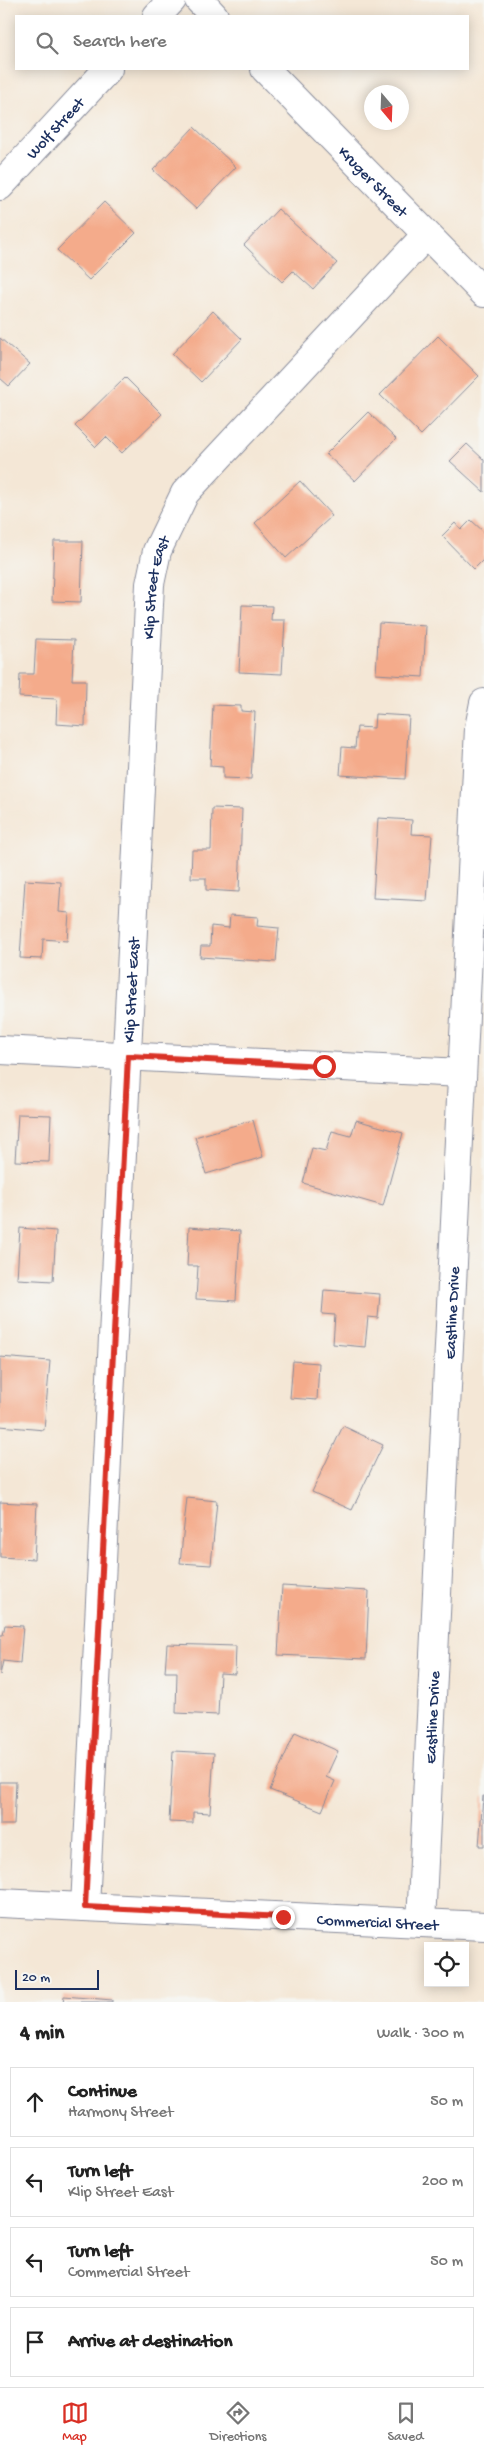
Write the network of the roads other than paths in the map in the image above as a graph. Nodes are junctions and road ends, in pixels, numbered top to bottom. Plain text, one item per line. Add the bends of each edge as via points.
1 (172, 0) edge
2 (199, 0) edge
3 (158, 15) edge
4 (213, 15) edge
5 (107, 70) edge
6 (266, 70) edge
7 (0, 186) edge
8 (426, 235) junction
9 (484, 292) edge
10 (484, 703) edge
11 (0, 1050) edge
12 (128, 1056) junction
13 (462, 1073) junction
14 (0, 1903) edge
15 (85, 1907) junction
16 (422, 1923) junction
17 (484, 1926) edge

1 - 3 street
2 - 4 street
5 - 7 street, Wolf Street
6 - 8 street, Kruger Street
8 - 9 street, Kruger Street
8 - 12 street, Klip Street East via 185,493 158,551 150,584
10 - 13 street, Eastline Drive via 479,728
11 - 12 street
12 - 13 street
12 - 15 street, Klip Street East
13 - 16 street, Eastline Drive
14 - 15 street, Commercial Street
15 - 16 street, Commercial Street
16 - 17 street, Commercial Street

